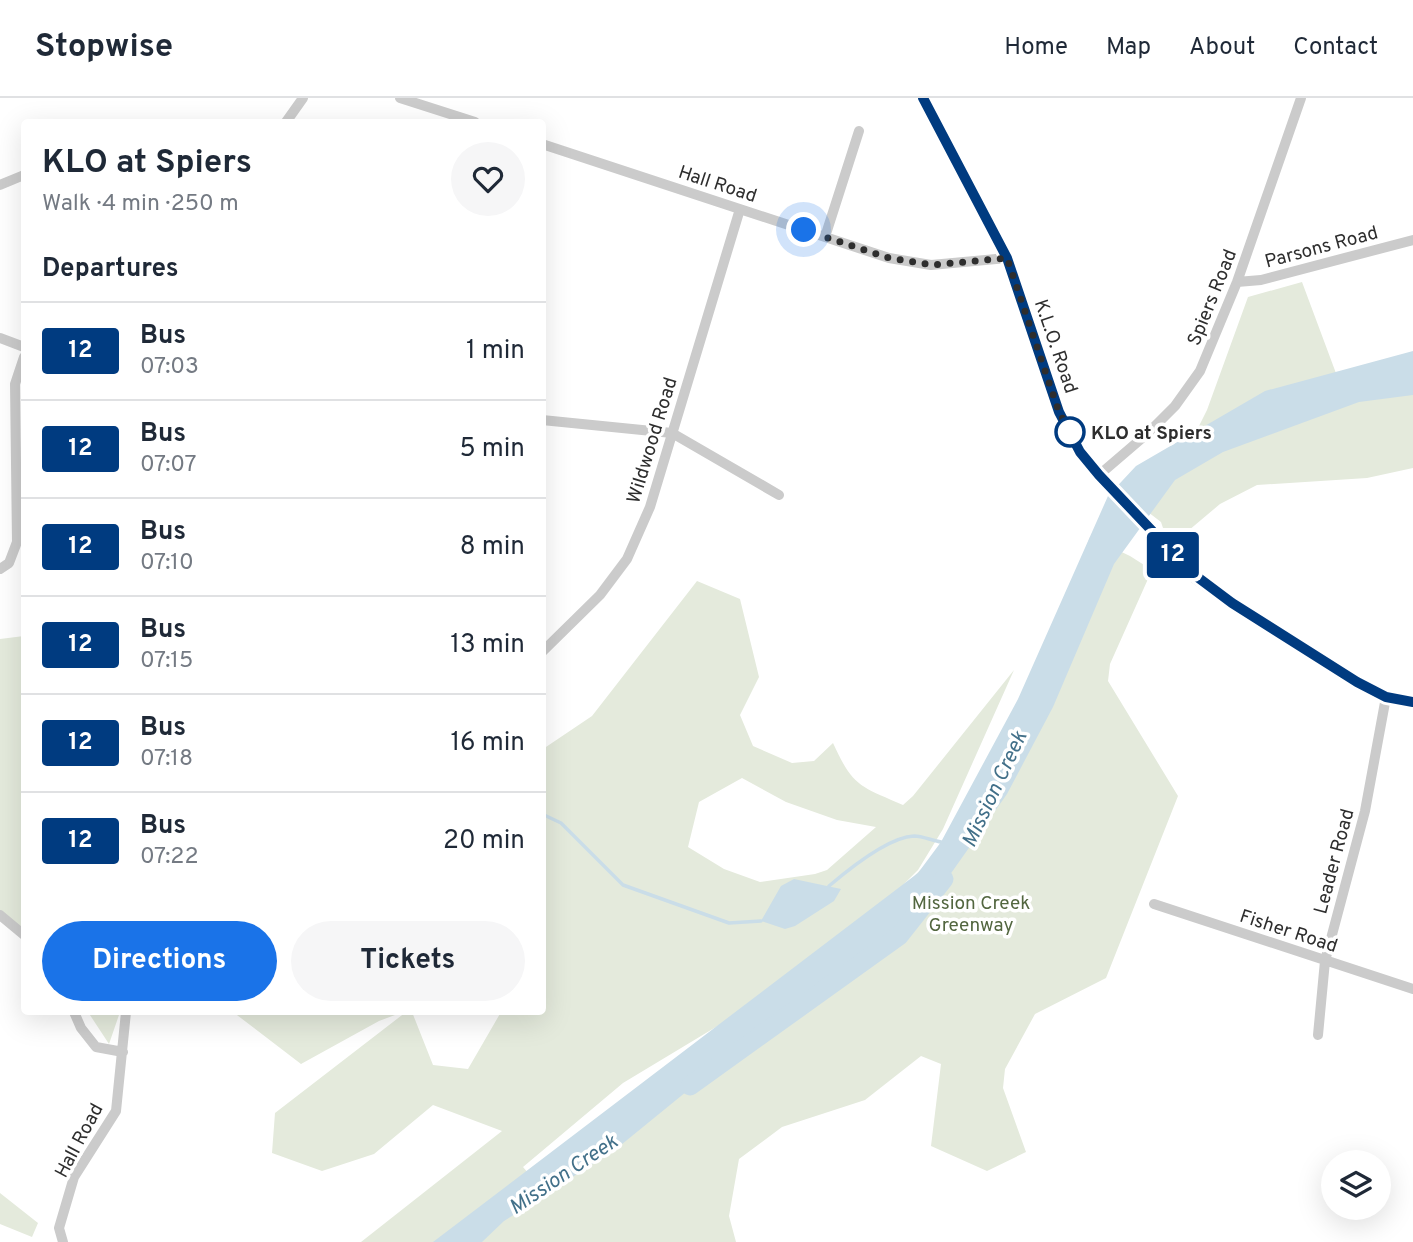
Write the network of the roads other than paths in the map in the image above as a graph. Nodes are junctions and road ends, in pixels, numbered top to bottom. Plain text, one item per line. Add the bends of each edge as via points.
1 (303, 98) edge
2 (400, 98) edge
3 (923, 98) edge
4 (1301, 98) edge
5 (288, 119) edge
6 (466, 119) edge
7 (859, 131) dead end
8 (546, 145) edge
9 (21, 176) edge
10 (0, 185) edge
11 (740, 209) junction
12 (825, 237) junction
13 (1413, 240) edge
14 (1007, 258) junction
15 (1237, 282) junction
16 (0, 338) edge
17 (21, 346) edge
18 (21, 366) edge
19 (546, 420) edge
20 (672, 433) junction
21 (1099, 475) junction
22 (779, 495) dead end
23 (0, 569) edge
24 (546, 648) edge
25 (1386, 697) junction
26 (1413, 702) edge
27 (1154, 904) dead end
28 (0, 915) edge
29 (21, 932) edge
30 (1325, 961) junction
31 (1413, 989) edge
32 (75, 1015) edge
33 (127, 1015) edge
34 (1318, 1035) dead end
35 (123, 1052) junction
36 (63, 1242) edge

1 - 5 street
2 - 6 street
3 - 14 main road, K.L.O. Road
4 - 15 street, Spiers Road
7 - 12 street
8 - 11 street, Hall Road
9 - 10 street
11 - 12 street, Hall Road
11 - 20 street, Wildwood Road
12 - 14 street, Hall Road via 889,258 932,265
13 - 15 street, Parsons Road via 1261,280
14 - 21 main road, K.L.O. Road via 1059,412 1080,452
15 - 21 street, Spiers Road via 1200,371 1148,433
16 - 17 street
18 - 23 street via 15,384 17,542 9,563
19 - 20 street
20 - 22 street
20 - 24 street, Wildwood Road via 650,507 626,559 600,595
21 - 25 main road, K.L.O. Road via 1192,573 1232,603
25 - 26 main road, K.L.O. Road
25 - 30 street, Leader Road via 1365,811
27 - 30 street, Fisher Road
28 - 29 street
30 - 31 street, Fisher Road
30 - 34 street, Leader Road
32 - 35 street via 96,1047
33 - 35 street, Hall Road
35 - 36 street, Hall Road via 116,1111 74,1177 59,1228

